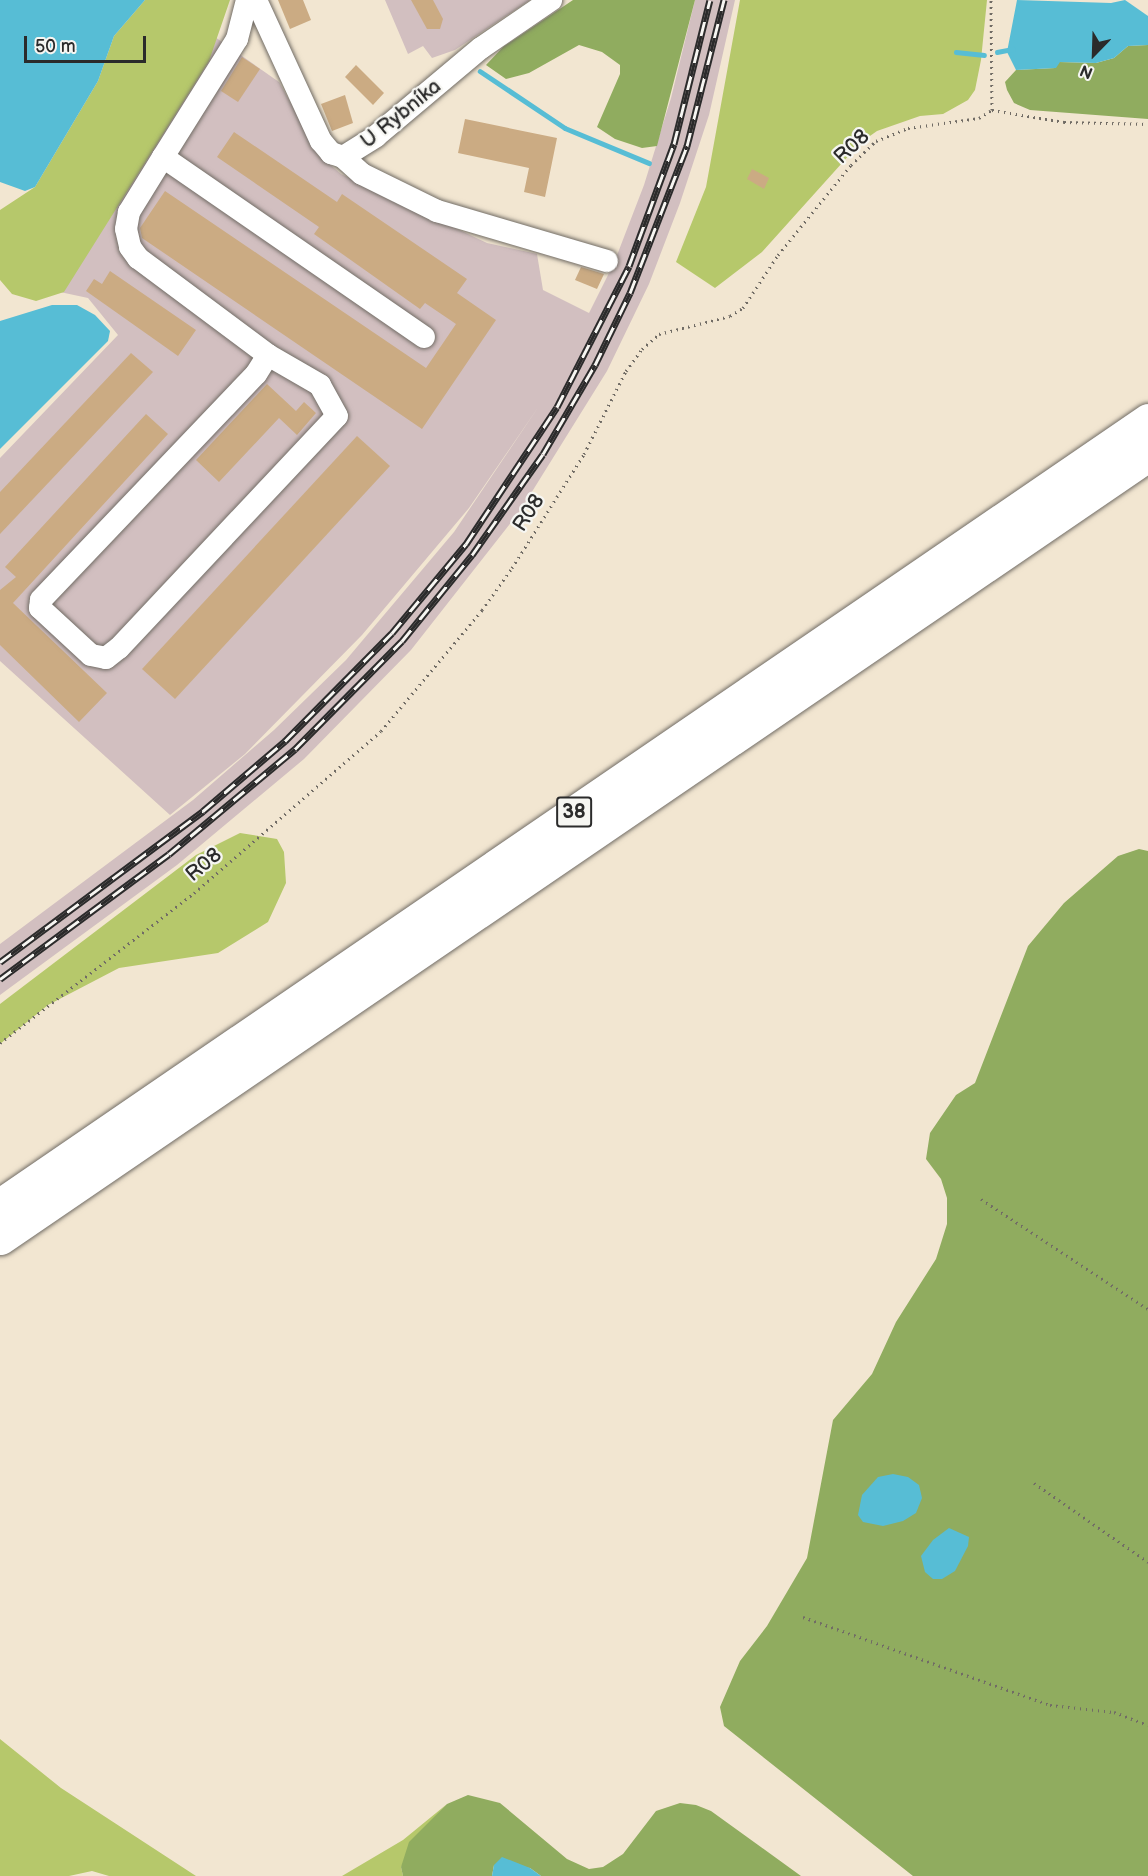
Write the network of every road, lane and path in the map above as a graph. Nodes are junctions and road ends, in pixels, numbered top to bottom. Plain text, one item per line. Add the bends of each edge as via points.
1 (247, 0) edge
2 (256, 0) edge
3 (991, 0) edge
4 (549, 1) edge
5 (992, 110) junction
6 (1148, 124) edge
7 (163, 157) junction
8 (344, 157) junction
9 (607, 261) dead end
10 (424, 337) dead end
11 (268, 355) junction
12 (1148, 420) edge
13 (1148, 455) edge
14 (0, 1043) edge
15 (981, 1199) dead end
16 (0, 1205) edge
17 (0, 1238) edge
18 (1148, 1309) edge
19 (1034, 1483) dead end
20 (1148, 1562) edge
21 (803, 1617) dead end
22 (1148, 1725) edge

1 - 7 street via 237,39
2 - 8 street, U Rybníka via 321,141 332,153
3 - 5 path
4 - 8 street, U Rybníka via 482,48 376,136
5 - 6 path via 1064,122
5 - 14 path, R08 via 966,122 908,128 876,141 851,165 778,255 743,308 730,316 659,334 642,349 626,371 584,454 512,568 482,610 381,730 194,893
7 - 10 street
7 - 11 street via 129,212 126,229 130,247 138,258
8 - 9 street via 362,174 437,211
11 - 11 street via 256,374 41,600 40,608 91,655 106,658 119,648 337,416 320,385
12 - 16 highway, 38
13 - 17 highway, 38
15 - 18 path
19 - 20 path
21 - 22 path via 1050,1705 1114,1712

